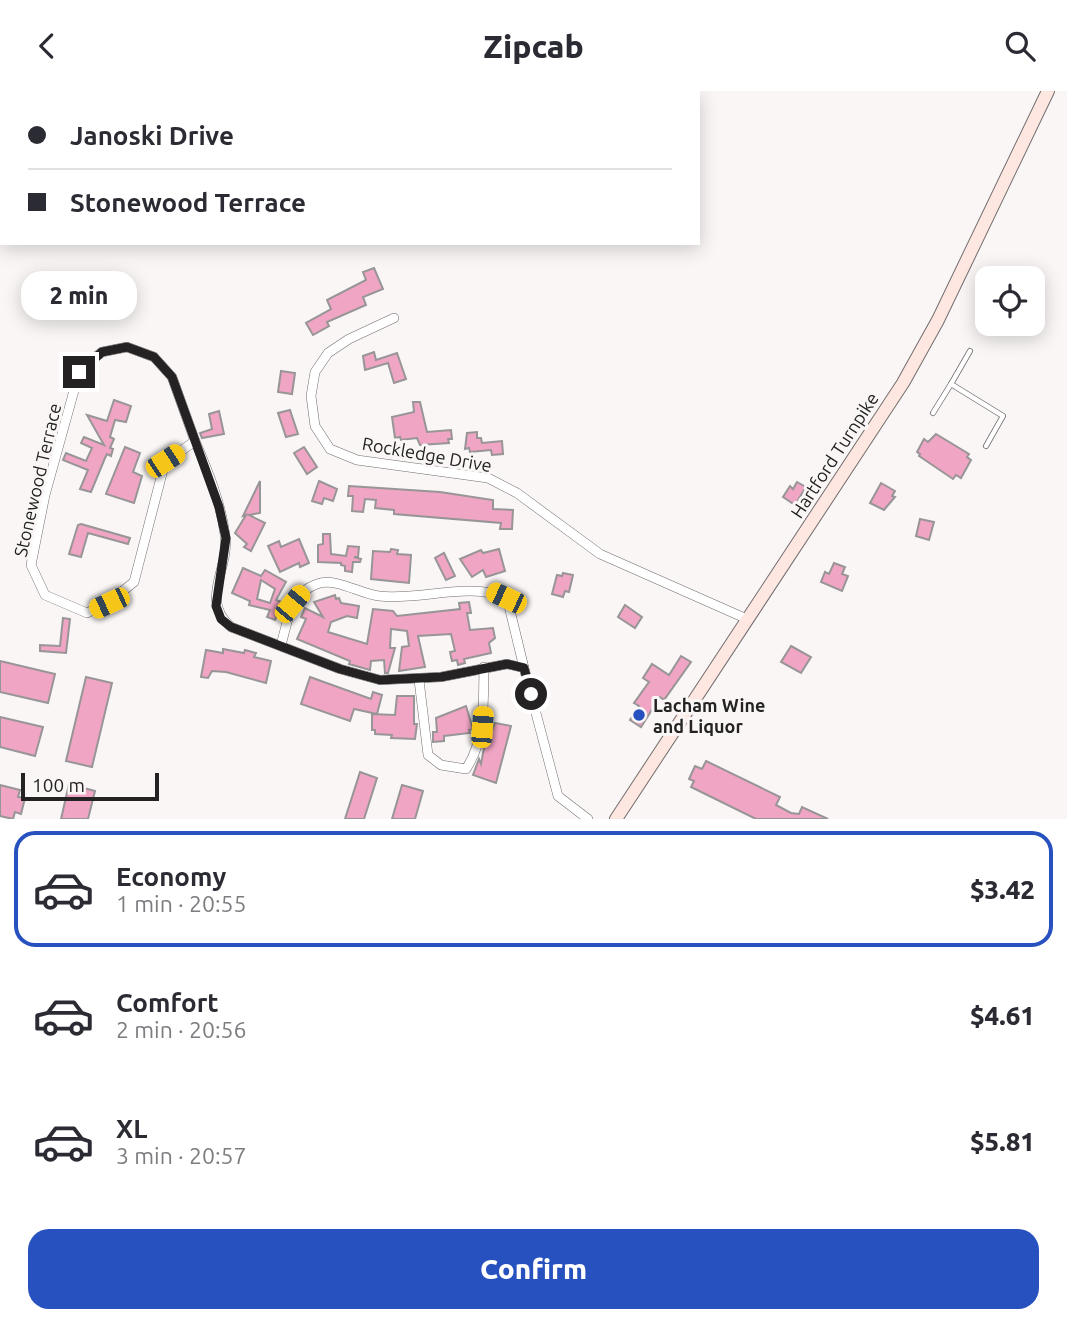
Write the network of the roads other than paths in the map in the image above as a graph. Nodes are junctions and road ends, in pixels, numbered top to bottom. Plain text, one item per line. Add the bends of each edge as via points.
1 (1048, 91) edge
2 (394, 318) dead end
3 (970, 351) dead end
4 (951, 383) junction
5 (933, 413) dead end
6 (195, 441) junction
7 (986, 446) dead end
8 (747, 619) junction
9 (281, 645) junction
10 (484, 667) junction
11 (524, 668) junction
12 (419, 680) junction
13 (588, 819) edge
14 (616, 819) edge

1 - 8 main road, Hartford Turnpike via 909,372
2 - 8 street, Rockledge Drive via 328,353 315,372 311,397 315,426 330,449 358,460 488,478 517,493 600,554
3 - 4 lane
4 - 5 lane
4 - 7 lane via 1003,416
6 - 6 street, Stonewood Terrace via 177,386 154,357 127,347 102,352 80,369 31,565 44,595 87,613 109,603 134,582 165,461
6 - 9 street, Stonewood Terrace via 226,538 216,591 221,619
8 - 14 main road, Hartford Turnpike
9 - 11 street via 292,604 317,584 330,581 378,596 490,591 506,598
9 - 12 street via 380,680
10 - 11 street via 507,664
10 - 12 street
10 - 12 street via 482,727 466,769 440,765 428,755
11 - 13 street via 558,796

